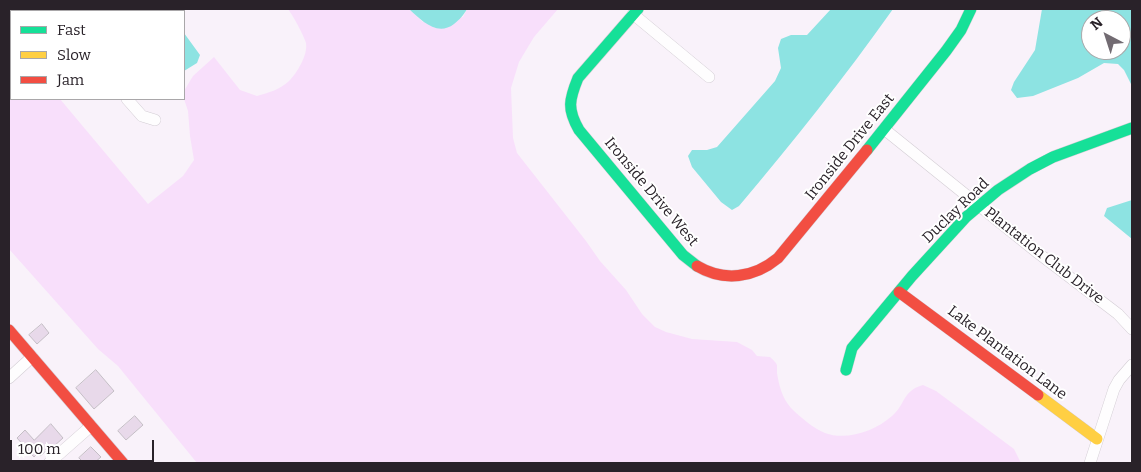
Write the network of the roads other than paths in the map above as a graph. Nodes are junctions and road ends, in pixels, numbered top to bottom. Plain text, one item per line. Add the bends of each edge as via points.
1 (970, 9) edge
2 (635, 11) edge
3 (709, 77) dead end
4 (128, 100) edge
5 (155, 120) dead end
6 (1132, 128) edge
7 (884, 129) junction
8 (979, 206) junction
9 (730, 276) joint
10 (899, 292) junction
11 (1132, 329) edge
12 (9, 330) edge
13 (32, 358) junction
14 (1132, 364) edge
15 (846, 370) dead end
16 (9, 378) edge
17 (91, 426) junction
18 (1097, 439) junction
19 (49, 463) edge
20 (123, 463) edge
21 (1090, 463) edge

1 - 7 street, Ironside Drive East via 944,53
2 - 3 street
2 - 9 street, Ironside Drive West via 578,78 570,104 573,119 683,255 713,274
4 - 5 street via 142,116
6 - 8 street, Duclay Road via 1030,168
7 - 8 street, Plantation Club Drive
7 - 9 street, Ironside Drive East via 778,258 763,269
8 - 10 street, Duclay Road
8 - 11 street, Plantation Club Drive via 1118,314
10 - 15 street, Duclay Road via 852,348
10 - 18 street, Lake Plantation Lane
12 - 13 street
13 - 16 street
13 - 17 street
14 - 18 street via 1114,389
17 - 19 street
17 - 20 street
18 - 21 street

